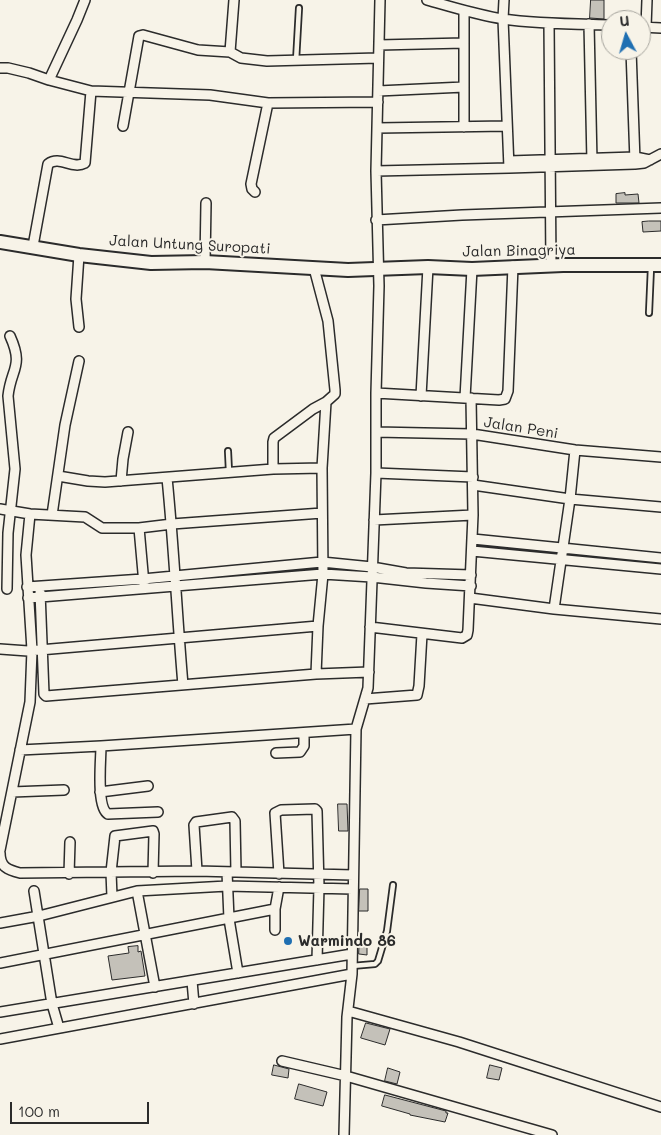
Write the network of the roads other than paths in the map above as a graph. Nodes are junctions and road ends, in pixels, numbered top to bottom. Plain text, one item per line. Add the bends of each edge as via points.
1 (85, 0) edge
2 (234, 0) edge
3 (380, 0) edge
4 (427, 0) edge
5 (504, 0) edge
6 (299, 8) dead end
7 (464, 11) junction
8 (503, 19) junction
9 (549, 23) junction
10 (589, 24) junction
11 (601, 25) edge
12 (464, 43) junction
13 (379, 45) junction
14 (230, 52) junction
15 (378, 58) junction
16 (631, 60) edge
17 (296, 61) junction
18 (0, 68) edge
19 (47, 79) junction
20 (464, 87) junction
21 (91, 90) junction
22 (378, 90) junction
23 (130, 91) junction
24 (378, 102) junction
25 (268, 103) junction
26 (123, 126) dead end
27 (507, 126) junction
28 (464, 127) junction
29 (378, 128) junction
30 (661, 154) edge
31 (635, 160) junction
32 (592, 161) junction
33 (551, 163) junction
34 (509, 164) junction
35 (376, 170) junction
36 (255, 192) dead end
37 (206, 203) dead end
38 (661, 208) edge
39 (551, 212) junction
40 (376, 220) junction
41 (0, 242) edge
42 (33, 246) junction
43 (79, 255) junction
44 (205, 262) junction
45 (656, 265) edge
46 (513, 266) junction
47 (552, 266) junction
48 (428, 267) junction
49 (314, 268) junction
50 (379, 269) junction
51 (472, 269) junction
52 (649, 313) dead end
53 (79, 326) dead end
54 (10, 336) dead end
55 (79, 362) dead end
56 (376, 393) junction
57 (421, 396) junction
58 (468, 398) junction
59 (326, 402) junction
60 (128, 432) dead end
61 (376, 432) junction
62 (472, 434) junction
63 (575, 450) junction
64 (228, 451) dead end
65 (661, 457) edge
66 (322, 468) junction
67 (273, 469) junction
68 (229, 473) junction
69 (376, 473) junction
70 (58, 476) junction
71 (167, 478) junction
72 (120, 481) junction
73 (473, 481) junction
74 (570, 499) junction
75 (661, 507) edge
76 (0, 509) edge
77 (11, 511) junction
78 (322, 513) junction
79 (27, 514) junction
80 (52, 515) junction
81 (473, 515) junction
82 (374, 520) junction
83 (172, 524) junction
84 (139, 528) junction
85 (473, 539) junction
86 (563, 549) junction
87 (472, 551) junction
88 (661, 558) edge
89 (561, 560) junction
90 (322, 562) junction
91 (661, 570) edge
92 (372, 572) junction
93 (322, 574) junction
94 (472, 575) junction
95 (176, 576) junction
96 (406, 577) junction
97 (143, 579) junction
98 (39, 586) junction
99 (177, 586) junction
100 (471, 586) junction
101 (27, 587) junction
102 (7, 589) dead end
103 (144, 590) junction
104 (28, 598) junction
105 (41, 598) junction
106 (470, 598) junction
107 (554, 609) junction
108 (661, 619) edge
109 (318, 626) junction
110 (370, 627) junction
111 (422, 634) junction
112 (179, 637) junction
113 (0, 649) edge
114 (43, 650) junction
115 (30, 651) junction
116 (369, 672) junction
117 (316, 674) junction
118 (183, 685) junction
119 (365, 699) junction
120 (356, 730) junction
121 (304, 734) junction
122 (101, 746) junction
123 (20, 750) junction
124 (276, 753) dead end
125 (148, 786) dead end
126 (64, 790) dead end
127 (12, 792) junction
128 (100, 792) junction
129 (158, 812) dead end
130 (70, 842) dead end
131 (0, 852) edge
132 (197, 871) junction
133 (153, 872) junction
134 (69, 874) junction
135 (279, 874) junction
136 (319, 875) junction
137 (353, 875) junction
138 (111, 876) junction
139 (229, 877) junction
140 (393, 885) dead end
141 (279, 887) junction
142 (319, 888) junction
143 (353, 889) junction
144 (34, 891) dead end
145 (137, 892) junction
146 (112, 898) junction
147 (275, 909) junction
148 (39, 916) junction
149 (229, 919) junction
150 (0, 923) edge
151 (275, 930) dead end
152 (144, 935) junction
153 (352, 954) junction
154 (44, 955) junction
155 (317, 960) junction
156 (0, 963) edge
157 (352, 970) junction
158 (238, 973) junction
159 (192, 981) junction
160 (155, 987) junction
161 (52, 1004) junction
162 (194, 1004) junction
163 (348, 1011) junction
164 (0, 1012) edge
165 (59, 1028) junction
166 (0, 1039) edge
167 (282, 1061) dead end
168 (346, 1076) junction
169 (661, 1107) edge
170 (344, 1135) edge
171 (552, 1135) edge

1 - 19 street
2 - 14 street
3 - 13 street
4 - 7 street
5 - 8 street
6 - 17 lane
7 - 8 street
7 - 12 street
8 - 9 street
8 - 27 street
9 - 10 street
9 - 33 street
10 - 11 street
10 - 32 street
12 - 13 street
12 - 20 street
13 - 15 street
14 - 17 street via 241,58
14 - 23 street via 204,51 139,36
15 - 17 street
15 - 22 street
16 - 31 street
18 - 19 street
19 - 21 street
20 - 22 street
20 - 28 street
21 - 23 street
21 - 42 street via 85,163 74,165 53,160 48,164
22 - 24 street
23 - 25 street via 210,95
23 - 26 street
24 - 25 street
24 - 29 street
25 - 36 street via 251,184
27 - 28 street
27 - 34 street
28 - 29 street
29 - 35 street
30 - 31 street via 650,160
31 - 32 street
32 - 33 street
33 - 34 street
33 - 39 street
34 - 35 street
35 - 40 street
37 - 44 street
38 - 39 street
39 - 40 street
39 - 47 street
40 - 50 street
41 - 42 street, Jalan Untung Suropati
42 - 43 street, Jalan Untung Suropati
43 - 44 street, Jalan Untung Suropati via 151,263
43 - 53 street via 76,299
44 - 49 street, Jalan Untung Suropati
45 - 47 street, Jalan Binagriya
45 - 52 lane
46 - 47 street, Jalan Binagriya
46 - 51 street, Jalan Binagriya
46 - 58 street via 507,397 499,400
48 - 50 street, Jalan Binagriya
48 - 51 street, Jalan Binagriya
48 - 57 street
49 - 50 street, Jalan Untung Suropati
49 - 59 street via 332,346 335,394
50 - 56 street
51 - 58 street
54 - 77 street via 17,357 8,396 15,469
55 - 70 street
56 - 57 street
56 - 61 street
57 - 58 street
58 - 62 street
59 - 66 street
59 - 67 street via 274,438
60 - 72 street
61 - 62 street, Jalan Peni
61 - 69 street
62 - 63 street, Jalan Peni
62 - 73 street
63 - 65 street, Jalan Peni
63 - 74 street
64 - 68 lane
66 - 67 street
66 - 78 street
67 - 68 street
68 - 71 street
69 - 73 street
69 - 82 street
70 - 72 street via 88,481
70 - 80 street
71 - 72 street
71 - 83 street
73 - 74 street
73 - 81 street
74 - 75 street
74 - 86 street
76 - 77 street
77 - 79 street
77 - 102 street
78 - 83 street
78 - 90 street
79 - 80 street
79 - 101 street
80 - 84 street via 85,517 102,528
81 - 82 street
81 - 85 street
82 - 92 street
83 - 84 street
83 - 95 street
84 - 97 street
85 - 86 street
85 - 87 street
86 - 88 street
86 - 89 street
87 - 89 street
87 - 94 street
89 - 91 street
89 - 107 street
90 - 92 street
90 - 93 street
90 - 95 street
92 - 93 street
92 - 96 street
92 - 110 street
93 - 99 street
93 - 109 street
94 - 96 street
94 - 100 street
95 - 97 street
95 - 99 street
96 - 100 street
97 - 98 street
97 - 103 street
98 - 101 street
98 - 105 street
99 - 103 street
99 - 112 street
100 - 106 street
101 - 104 street
103 - 105 street
104 - 105 street
104 - 115 street
105 - 114 street
106 - 107 street
106 - 111 street via 466,635 462,638
107 - 108 street
109 - 112 street
109 - 117 street
110 - 111 street
110 - 116 street
111 - 119 street via 416,695
112 - 114 street
112 - 118 street
113 - 115 street
114 - 115 street
114 - 118 street via 46,696
115 - 123 street via 30,702
116 - 117 street
116 - 119 street
117 - 118 street
119 - 120 street
120 - 121 street
120 - 137 street
121 - 122 street
121 - 124 street via 304,746 300,752
122 - 123 street
122 - 128 street
123 - 127 street
125 - 128 street
126 - 127 street
127 - 131 street
128 - 129 street via 103,811 108,814
130 - 134 street
131 - 134 street via 4,867 20,874
132 - 133 street
132 - 139 street
132 - 139 street via 194,825 196,822 232,817 235,821
133 - 138 street
133 - 138 street via 154,834 150,831 115,836
134 - 138 street
135 - 136 street
135 - 136 street via 275,813 315,809
135 - 139 street
136 - 137 street
136 - 142 street
137 - 143 street
138 - 146 street
139 - 141 street
139 - 145 street
139 - 149 street
140 - 157 lane via 387,931 378,961
141 - 142 street
141 - 147 street
142 - 143 street
142 - 155 street
143 - 153 street
144 - 148 street
145 - 146 street
145 - 152 street
146 - 148 street
147 - 149 street
147 - 151 street
148 - 150 street
148 - 154 street
149 - 152 street
149 - 158 street
152 - 154 street
152 - 160 street
153 - 155 street
153 - 157 street
154 - 156 street
154 - 161 street
155 - 158 street
157 - 162 street
157 - 163 street
158 - 159 street
159 - 160 street
159 - 162 street
160 - 161 street
161 - 164 street
161 - 165 street
162 - 165 street
163 - 168 street
163 - 169 street via 459,1042
165 - 166 street
167 - 168 street
168 - 170 street
168 - 171 street

